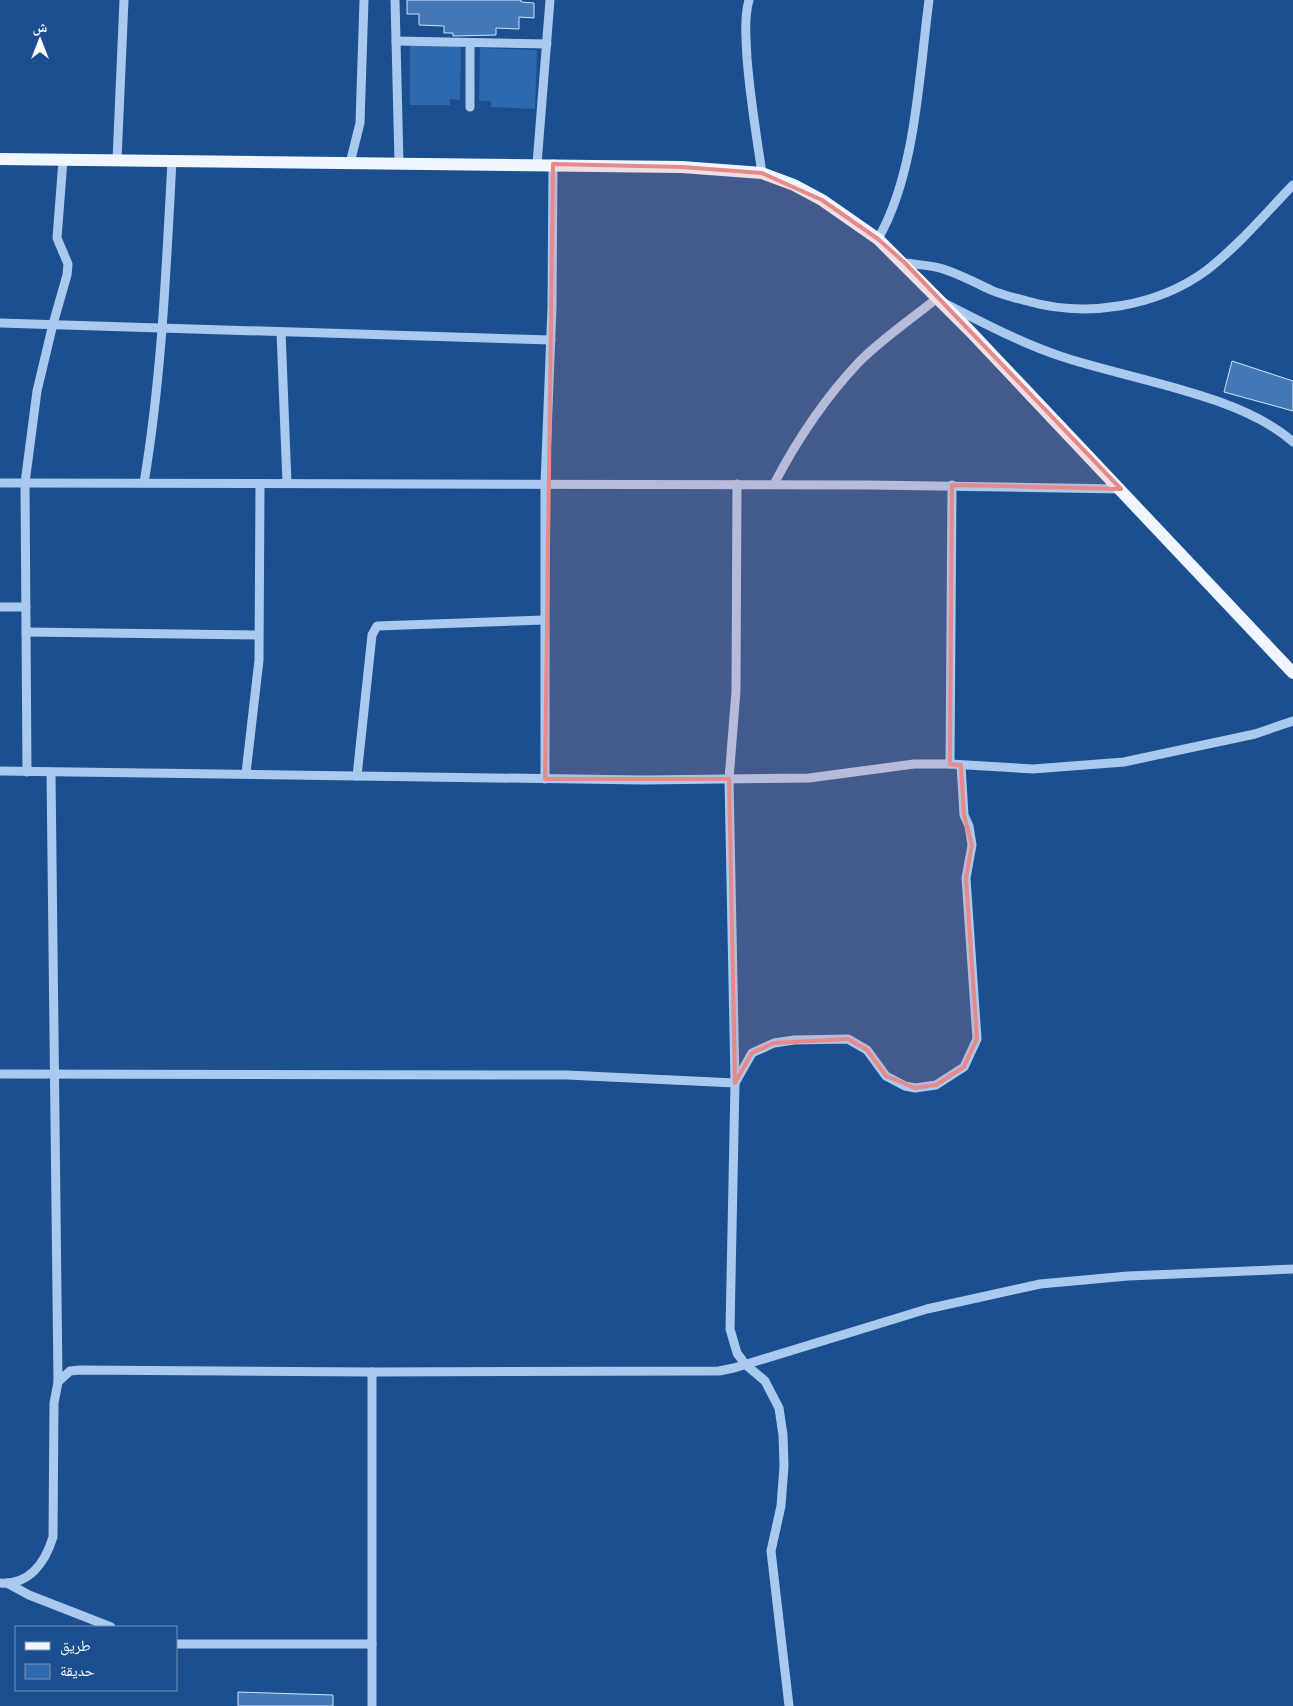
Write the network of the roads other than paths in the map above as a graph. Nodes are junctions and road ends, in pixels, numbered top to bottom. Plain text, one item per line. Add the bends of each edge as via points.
1 (124, 0) edge
2 (364, 0) edge
3 (395, 0) edge
4 (550, 0) edge
5 (750, 0) edge
6 (929, 0) edge
7 (396, 41) junction
8 (470, 43) junction
9 (547, 44) junction
10 (470, 106) dead end
11 (0, 159) edge
12 (63, 160) junction
13 (117, 160) junction
14 (172, 161) junction
15 (350, 163) junction
16 (399, 163) junction
17 (537, 164) junction
18 (553, 164) junction
19 (762, 173) junction
20 (1293, 185) edge
21 (878, 239) junction
22 (905, 263) junction
23 (936, 299) junction
24 (0, 322) edge
25 (53, 324) junction
26 (163, 328) junction
27 (281, 332) junction
28 (551, 340) junction
29 (1293, 442) edge
30 (0, 483) edge
31 (25, 483) junction
32 (144, 483) junction
33 (287, 483) junction
34 (545, 484) junction
35 (737, 484) junction
36 (774, 484) junction
37 (260, 485) junction
38 (952, 485) junction
39 (1121, 489) junction
40 (0, 607) edge
41 (26, 607) junction
42 (544, 620) junction
43 (26, 632) junction
44 (257, 635) junction
45 (1293, 673) edge
46 (1293, 721) edge
47 (950, 764) junction
48 (961, 765) junction
49 (0, 771) edge
50 (27, 772) junction
51 (51, 772) junction
52 (246, 773) junction
53 (357, 776) junction
54 (545, 778) junction
55 (729, 779) junction
56 (0, 1074) edge
57 (55, 1074) junction
58 (735, 1083) junction
59 (1293, 1269) edge
60 (745, 1364) junction
61 (372, 1372) junction
62 (58, 1382) junction
63 (4, 1583) edge
64 (108, 1626) edge
65 (178, 1644) edge
66 (372, 1644) junction
67 (372, 1706) edge
68 (789, 1706) edge

1 - 13 street
2 - 15 street via 360,123
3 - 7 street
4 - 9 street
5 - 19 street via 746,41 750,104
6 - 21 street via 908,158 894,206
7 - 8 street
7 - 16 street
8 - 9 street
8 - 10 street
9 - 17 street
11 - 12 main road
12 - 13 main road
12 - 25 street via 57,238 68,264
13 - 14 main road
14 - 15 main road
14 - 26 street
15 - 16 main road
16 - 17 main road
17 - 18 main road
18 - 19 main road via 682,166
18 - 28 street
19 - 21 main road via 822,200
20 - 22 street via 1238,243 1206,271 1170,291 1105,309 1030,302 992,291 945,269
21 - 22 main road
22 - 23 main road
23 - 29 street via 1018,340 1060,356 1212,400 1263,421
23 - 36 street via 860,361 837,386 791,452
23 - 39 main road
24 - 25 street
25 - 26 street
25 - 31 street via 38,391
26 - 27 street
26 - 32 street via 156,414
27 - 28 street
27 - 33 street
28 - 34 street
30 - 31 street
31 - 32 street
31 - 41 street
32 - 37 street
33 - 34 street
33 - 37 street
34 - 35 street
34 - 42 street
35 - 36 street
35 - 55 street via 736,691
36 - 38 street
37 - 44 street
38 - 39 street
38 - 47 street
39 - 45 main road
40 - 41 street
41 - 43 street
42 - 53 street via 377,626 372,635
42 - 54 street
43 - 44 street
43 - 50 street
44 - 52 street via 257,687
46 - 48 street via 1255,734 1124,762 1033,769
47 - 48 street
47 - 55 street via 879,768 809,778
48 - 58 street via 964,815 972,845 966,878 977,1039 964,1067 936,1084 915,1088 886,1076 867,1050 848,1039 794,1040 774,1043 752,1053
49 - 50 street
50 - 51 street
51 - 52 street
51 - 57 street
52 - 53 street
53 - 54 street
54 - 55 street
55 - 58 street
56 - 57 street
57 - 58 street via 567,1075
57 - 62 street
58 - 60 street via 730,1329 737,1354
59 - 60 street via 1128,1276 1040,1284 928,1308
60 - 61 street via 704,1371
60 - 68 street via 765,1380 778,1408 783,1435 781,1506 771,1551
61 - 62 street via 80,1370 70,1371
61 - 66 street
62 - 63 street via 54,1403 53,1537 35,1571 21,1580
63 - 64 street
65 - 66 street
66 - 67 street

